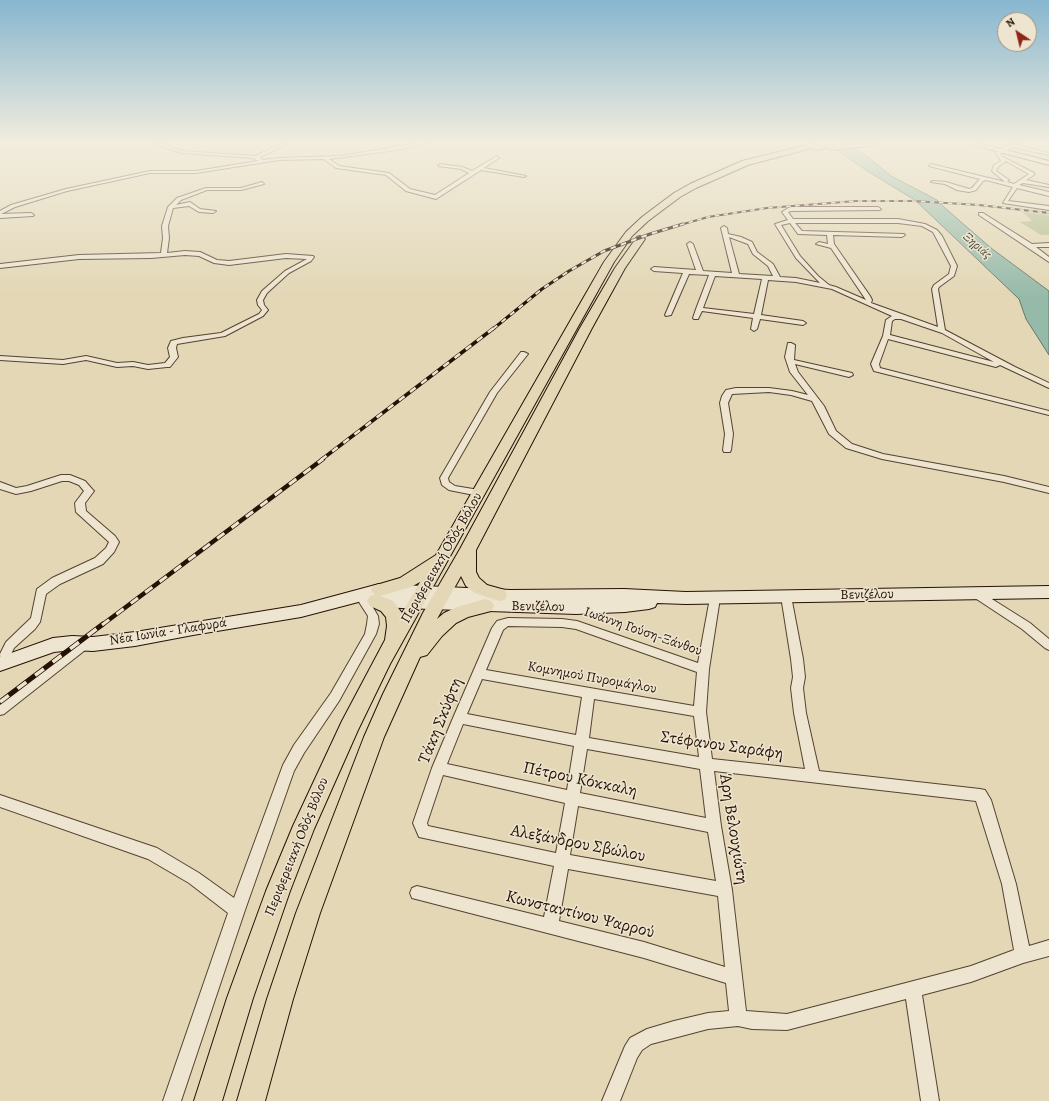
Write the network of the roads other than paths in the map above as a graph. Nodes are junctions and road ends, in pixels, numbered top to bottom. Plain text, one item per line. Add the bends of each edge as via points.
1 (51, 194) edge
2 (191, 194) edge
3 (426, 194) edge
4 (440, 194) edge
5 (679, 194) edge
6 (692, 194) edge
7 (1011, 194) edge
8 (1045, 194) edge
9 (1038, 202) junction
10 (171, 207) junction
11 (1049, 208) edge
12 (806, 209) junction
13 (828, 209) junction
14 (850, 209) junction
15 (214, 211) dead end
16 (0, 213) edge
17 (981, 214) dead end
18 (31, 215) dead end
19 (0, 216) edge
20 (791, 221) junction
21 (814, 221) junction
22 (838, 221) junction
23 (861, 221) junction
24 (891, 224) junction
25 (724, 228) dead end
26 (823, 233) junction
27 (830, 233) junction
28 (847, 233) junction
29 (873, 234) junction
30 (726, 235) junction
31 (690, 244) dead end
32 (819, 244) dead end
33 (1049, 245) edge
34 (1031, 246) junction
35 (833, 247) junction
36 (164, 255) junction
37 (1049, 260) edge
38 (0, 266) edge
39 (654, 269) dead end
40 (687, 271) junction
41 (700, 272) junction
42 (713, 273) junction
43 (736, 275) junction
44 (766, 277) junction
45 (777, 278) junction
46 (827, 286) junction
47 (868, 303) junction
48 (699, 310) junction
49 (668, 315) dead end
50 (757, 316) junction
51 (901, 317) junction
52 (696, 318) dead end
53 (803, 323) dead end
54 (754, 329) dead end
55 (942, 331) junction
56 (886, 336) junction
57 (791, 345) dead end
58 (524, 354) dead end
59 (0, 358) edge
60 (790, 361) junction
61 (1012, 368) junction
62 (849, 375) dead end
63 (1049, 386) edge
64 (816, 400) junction
65 (1049, 413) edge
66 (727, 450) dead end
67 (0, 485) edge
68 (1049, 490) edge
69 (479, 493) junction
70 (468, 549) junction
71 (444, 555) junction
72 (1049, 592) edge
73 (976, 593) junction
74 (786, 596) junction
75 (373, 598) junction
76 (431, 598) junction
77 (715, 598) junction
78 (492, 601) junction
79 (501, 624) joint
80 (394, 642) junction
81 (85, 644) junction
82 (1049, 645) edge
83 (0, 664) edge
84 (704, 669) junction
85 (479, 674) junction
86 (400, 679) junction
87 (589, 693) junction
88 (0, 710) edge
89 (700, 712) junction
90 (459, 718) junction
91 (581, 742) junction
92 (706, 764) junction
93 (439, 768) junction
94 (813, 775) junction
95 (573, 798) junction
96 (0, 801) edge
97 (714, 826) junction
98 (424, 832) joint
99 (562, 861) junction
100 (725, 890) junction
101 (417, 893) dead end
102 (237, 910) junction
103 (550, 927) junction
104 (1049, 948) edge
105 (1023, 955) junction
106 (733, 976) junction
107 (913, 990) junction
108 (738, 1018) junction
109 (172, 1101) edge
110 (208, 1101) edge
111 (251, 1101) edge
112 (611, 1101) edge
113 (930, 1101) edge

1 - 16 street via 13,206
2 - 10 street via 179,199
3 - 4 street via 436,197
5 - 69 main road, Περιφερειακή Οδός Βόλου via 659,207 630,234 609,262
6 - 70 main road, Περιφερειακή Οδός Βόλου via 652,225 627,255
7 - 9 street via 1006,203
8 - 9 street
9 - 11 street
10 - 15 street via 190,204 199,210
10 - 36 street via 164,226
12 - 13 street
12 - 20 street via 786,211
12 - 21 street
13 - 14 street
13 - 22 street
14 - 23 street
14 - 24 street via 875,209
17 - 34 street
18 - 19 street
20 - 21 street
20 - 26 street via 800,232
20 - 46 street via 778,226 804,263
21 - 22 street
21 - 26 street
22 - 23 street
22 - 28 street
23 - 24 street
23 - 29 street
24 - 29 street via 902,235
24 - 55 street via 909,222 929,227 939,236 952,259 953,274 935,289
25 - 30 street
26 - 27 street
27 - 28 street
27 - 35 street
28 - 29 street
30 - 43 street
30 - 45 street via 749,243 755,253 771,265
31 - 41 street
32 - 35 street
33 - 34 street
34 - 37 street
35 - 47 street via 867,296
36 - 38 street via 79,257
36 - 59 street via 200,254 216,262 229,263 286,256 311,256 264,292 260,300 265,310 261,316 223,335 174,343 174,357 167,365 117,365 86,358 63,362
39 - 40 street
40 - 41 street
40 - 49 street
41 - 42 street
42 - 43 street
42 - 48 street
43 - 44 street
44 - 45 street
44 - 50 street
45 - 46 street
46 - 47 street
47 - 51 street
48 - 50 street
48 - 52 street
50 - 53 street
50 - 54 street
51 - 55 street
51 - 56 street via 889,319
55 - 61 street
56 - 61 street
56 - 65 street via 875,364 877,369
57 - 60 street
58 - 69 street via 494,392 444,478 445,483 452,488
60 - 62 street
60 - 64 street via 797,377
61 - 63 street
64 - 66 street via 770,390 730,392 724,403 729,434
64 - 68 street via 832,432 855,449
67 - 83 street via 16,491 61,478 70,478 82,483 89,491 80,503 81,512 114,542 99,562 56,580 41,592 36,619 10,646
69 - 71 main road, Περιφερειακή Οδός Βόλου
70 - 76 main road, Περιφερειακή Οδός Βόλου
70 - 78 main road via 468,572 472,582
71 - 75 main road via 411,580
71 - 76 main road, Περιφερειακή Οδός Βόλου
72 - 73 main road, Βενιζέλου
73 - 74 main road, Βενιζέλου
73 - 82 street via 1026,626
74 - 77 main road, Βενιζέλου
74 - 94 street via 797,658 800,713
75 - 76 main road, Νέα Ιωνία - Γλαφυρά
75 - 80 main road via 387,606 394,615
75 - 81 main road, Νέα Ιωνία - Γλαφυρά via 351,603 337,602 301,611 135,639
75 - 102 street via 374,624 370,634 335,697 294,757
76 - 78 main road, Βενιζέλου
76 - 80 main road, Περιφερειακή Οδός Βόλου
76 - 86 main road, Περιφερειακή Οδός Βόλου via 427,622
77 - 78 main road, Βενιζέλου via 686,598 625,606 576,608
77 - 84 street, Άρη Βελουχιώτη
78 - 86 main road via 447,620 430,638
79 - 84 street, Ιωάννη Γούση-Ξάνθου via 546,622 577,625
79 - 85 street, Τάκη Σκύφτη
80 - 110 main road, Περιφερειακή Οδός Βόλου via 366,691 304,826 242,991
81 - 83 main road, Νέα Ιωνία - Γλαφυρά via 53,645
81 - 88 street
84 - 89 street, Άρη Βελουχιώτη
85 - 87 street, Κομνημού Πυρομάγλου
85 - 90 street, Τάκη Σκύφτη
86 - 111 main road, Περιφερειακή Οδός Βόλου via 374,737 308,913
87 - 89 street, Κομνημού Πυρομάγλου
87 - 91 street
89 - 92 street, Άρη Βελουχιώτη
90 - 91 street, Στέφανου Σαράφη
90 - 93 street, Τάκη Σκύφτη
91 - 92 street, Στέφανου Σαράφη
91 - 95 street
92 - 94 street, Στέφανου Σαράφη
92 - 97 street, Άρη Βελουχιώτη
93 - 95 street, Πέτρου Κόκκαλη
93 - 98 street, Τάκη Σκύφτη via 420,823
94 - 105 street, Στέφανου Σαράφη via 982,796 1010,884
95 - 97 street, Πέτρου Κόκκαλη
95 - 99 street
96 - 102 street via 152,853 194,878
97 - 100 street, Άρη Βελουχιώτη
98 - 99 street, Αλεξάνδρου Σβώλου
99 - 100 street, Αλεξάνδρου Σβώλου
99 - 103 street
100 - 106 street, Άρη Βελουχιώτη
101 - 103 street, Κωνσταντίνου Ψαρρού
102 - 109 street
103 - 106 street, Κωνσταντίνου Ψαρρού via 644,950
104 - 105 street
105 - 107 street via 971,974
106 - 108 street, Άρη Βελουχιώτη
107 - 108 street via 786,1022
107 - 113 street
108 - 112 street via 708,1021 674,1029 647,1037 636,1044

